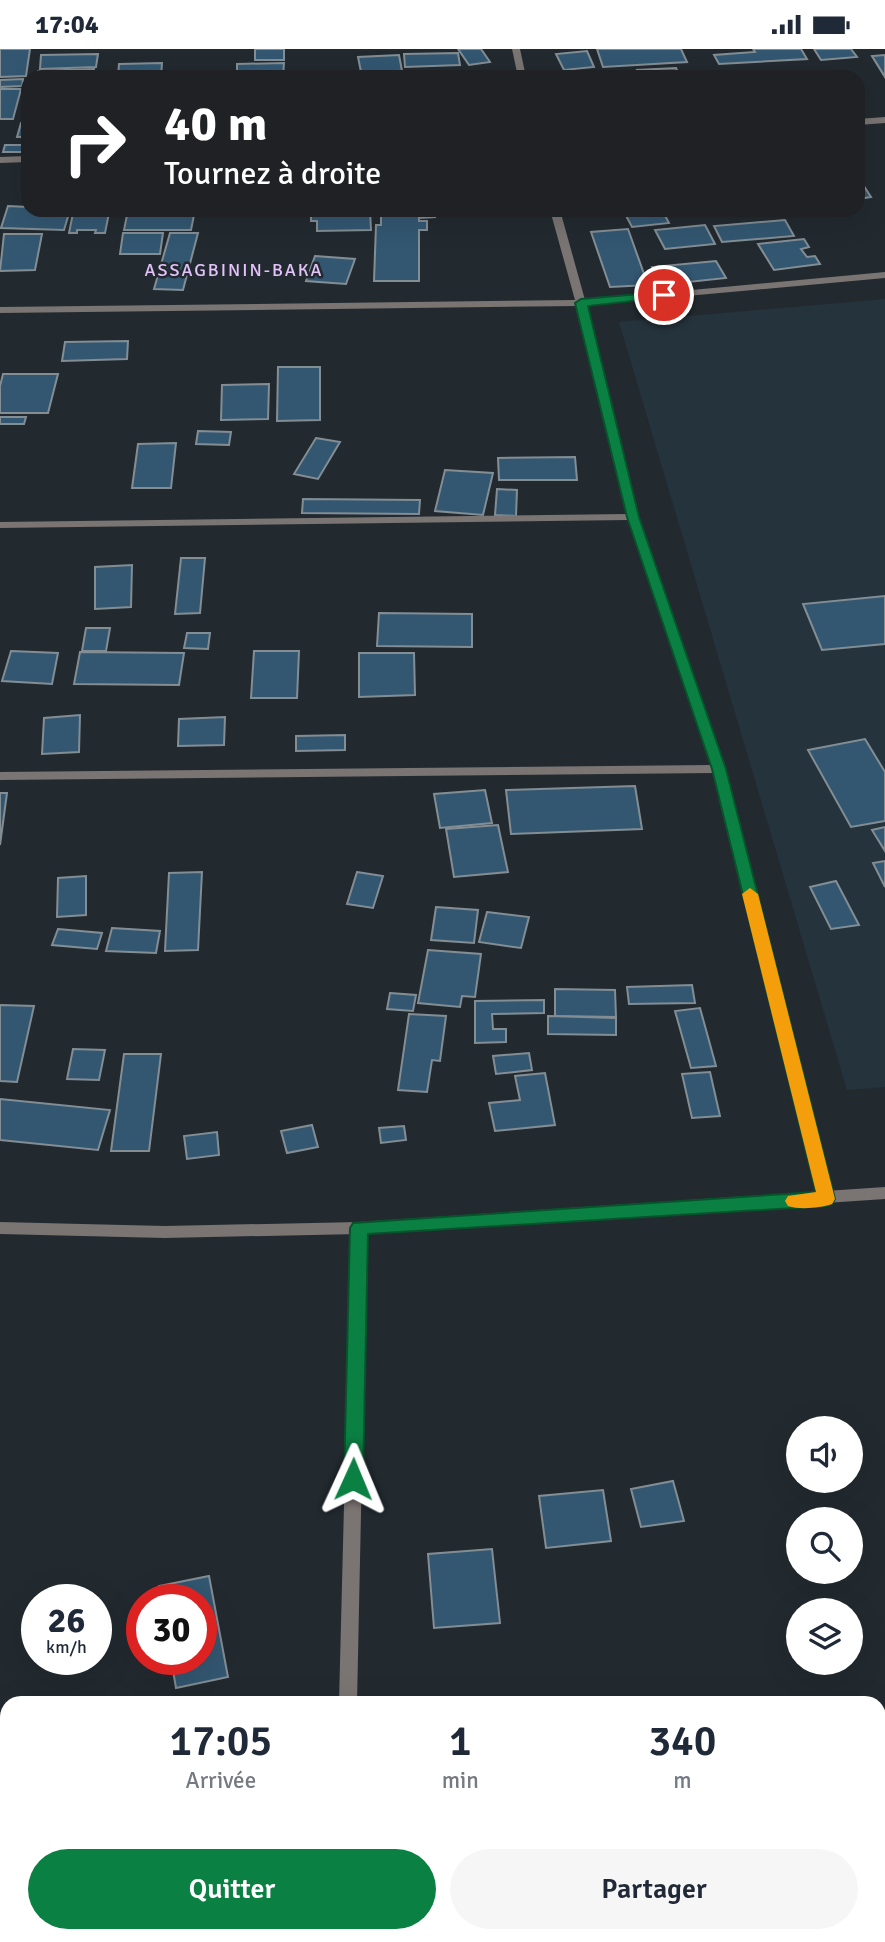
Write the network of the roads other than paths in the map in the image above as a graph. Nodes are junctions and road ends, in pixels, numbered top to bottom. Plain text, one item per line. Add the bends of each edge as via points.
1 (516, 49) edge
2 (520, 70) edge
3 (885, 120) edge
4 (865, 121) edge
5 (21, 159) edge
6 (0, 160) edge
7 (557, 217) edge
8 (885, 275) edge
9 (581, 303) junction
10 (0, 310) edge
11 (633, 517) junction
12 (0, 525) edge
13 (719, 769) junction
14 (0, 776) edge
15 (885, 1193) edge
16 (826, 1199) junction
17 (0, 1228) edge
18 (359, 1228) junction
19 (348, 1696) edge

1 - 2 street
3 - 4 street
5 - 6 street
7 - 9 street
8 - 9 street
9 - 10 street
9 - 11 street
11 - 12 street
11 - 13 street
13 - 14 street
13 - 16 street
15 - 16 street
16 - 18 street
17 - 18 street via 165,1232
18 - 19 street

